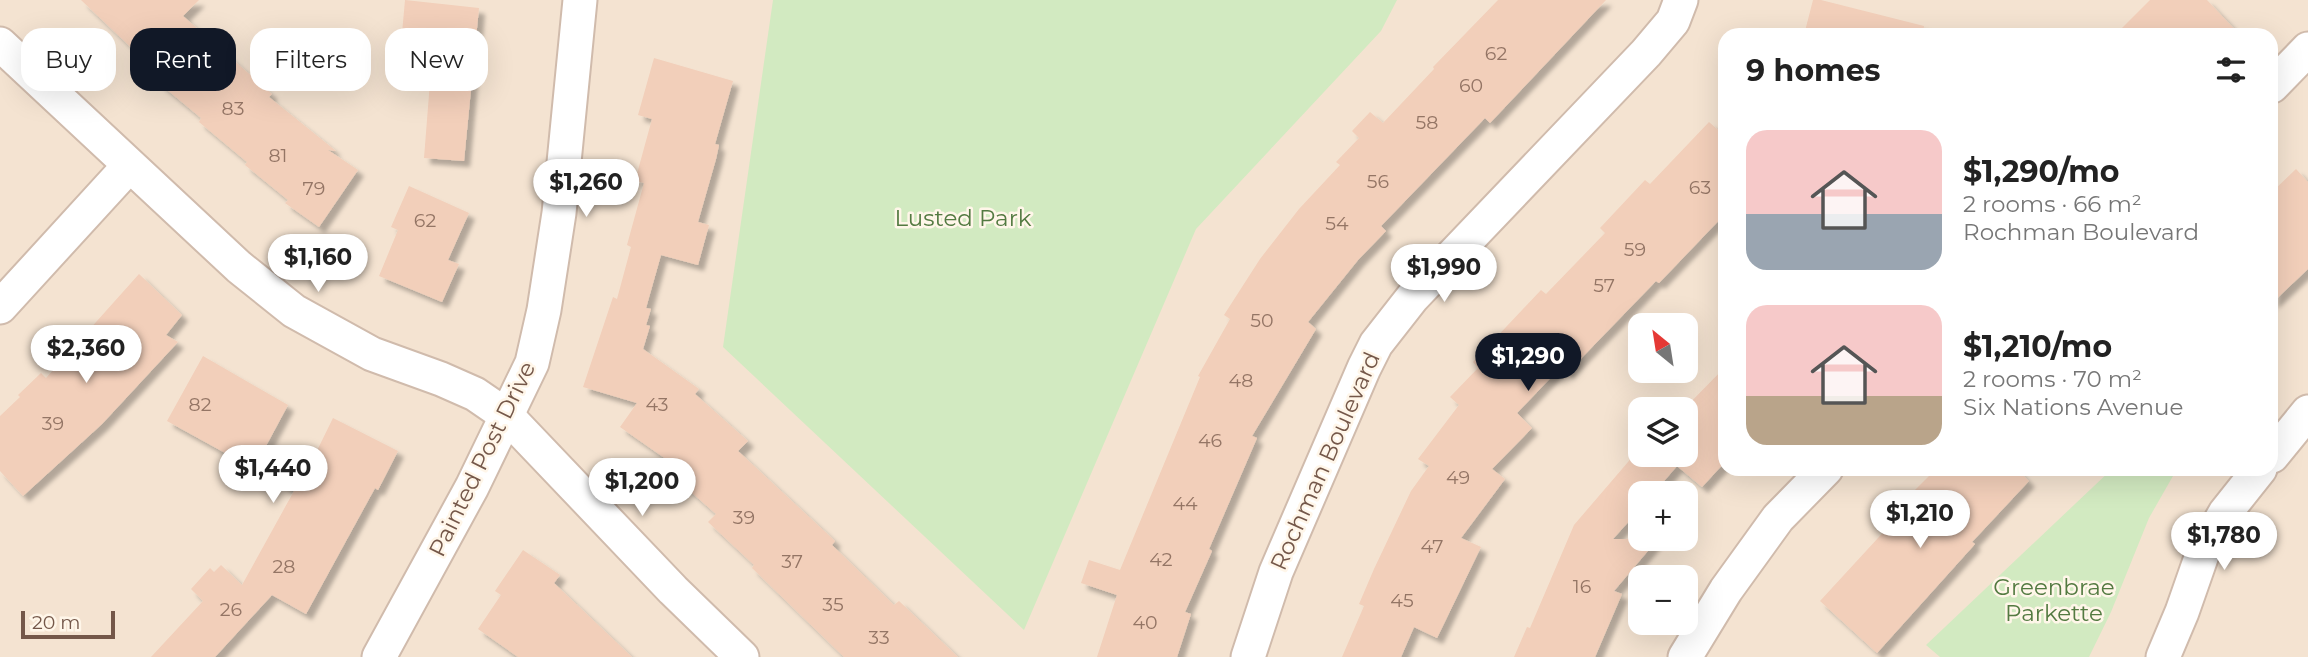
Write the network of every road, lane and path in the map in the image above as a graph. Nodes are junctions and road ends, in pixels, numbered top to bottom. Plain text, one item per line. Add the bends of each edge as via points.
1 (580, 0) edge
2 (1681, 0) edge
3 (0, 44) edge
4 (2308, 49) edge
5 (2278, 80) edge
6 (129, 166) junction
7 (0, 307) edge
8 (2308, 412) edge
9 (507, 416) junction
10 (2278, 449) edge
11 (1819, 476) edge
12 (2254, 476) edge
13 (379, 657) edge
14 (742, 657) edge
15 (1248, 657) edge
16 (1685, 657) edge
17 (2163, 657) edge

1 - 9 street, Painted Post Drive via 559,213 544,310 532,363
2 - 15 street, Rochman Boulevard via 1673,21 1646,53 1412,298 1376,344 1276,572
3 - 6 street
4 - 5 street
6 - 7 street
6 - 9 street via 294,311 372,354 475,394
8 - 10 street
9 - 13 street, Painted Post Drive
9 - 14 street
11 - 16 street via 1778,518
12 - 17 street via 2225,513 2203,552

